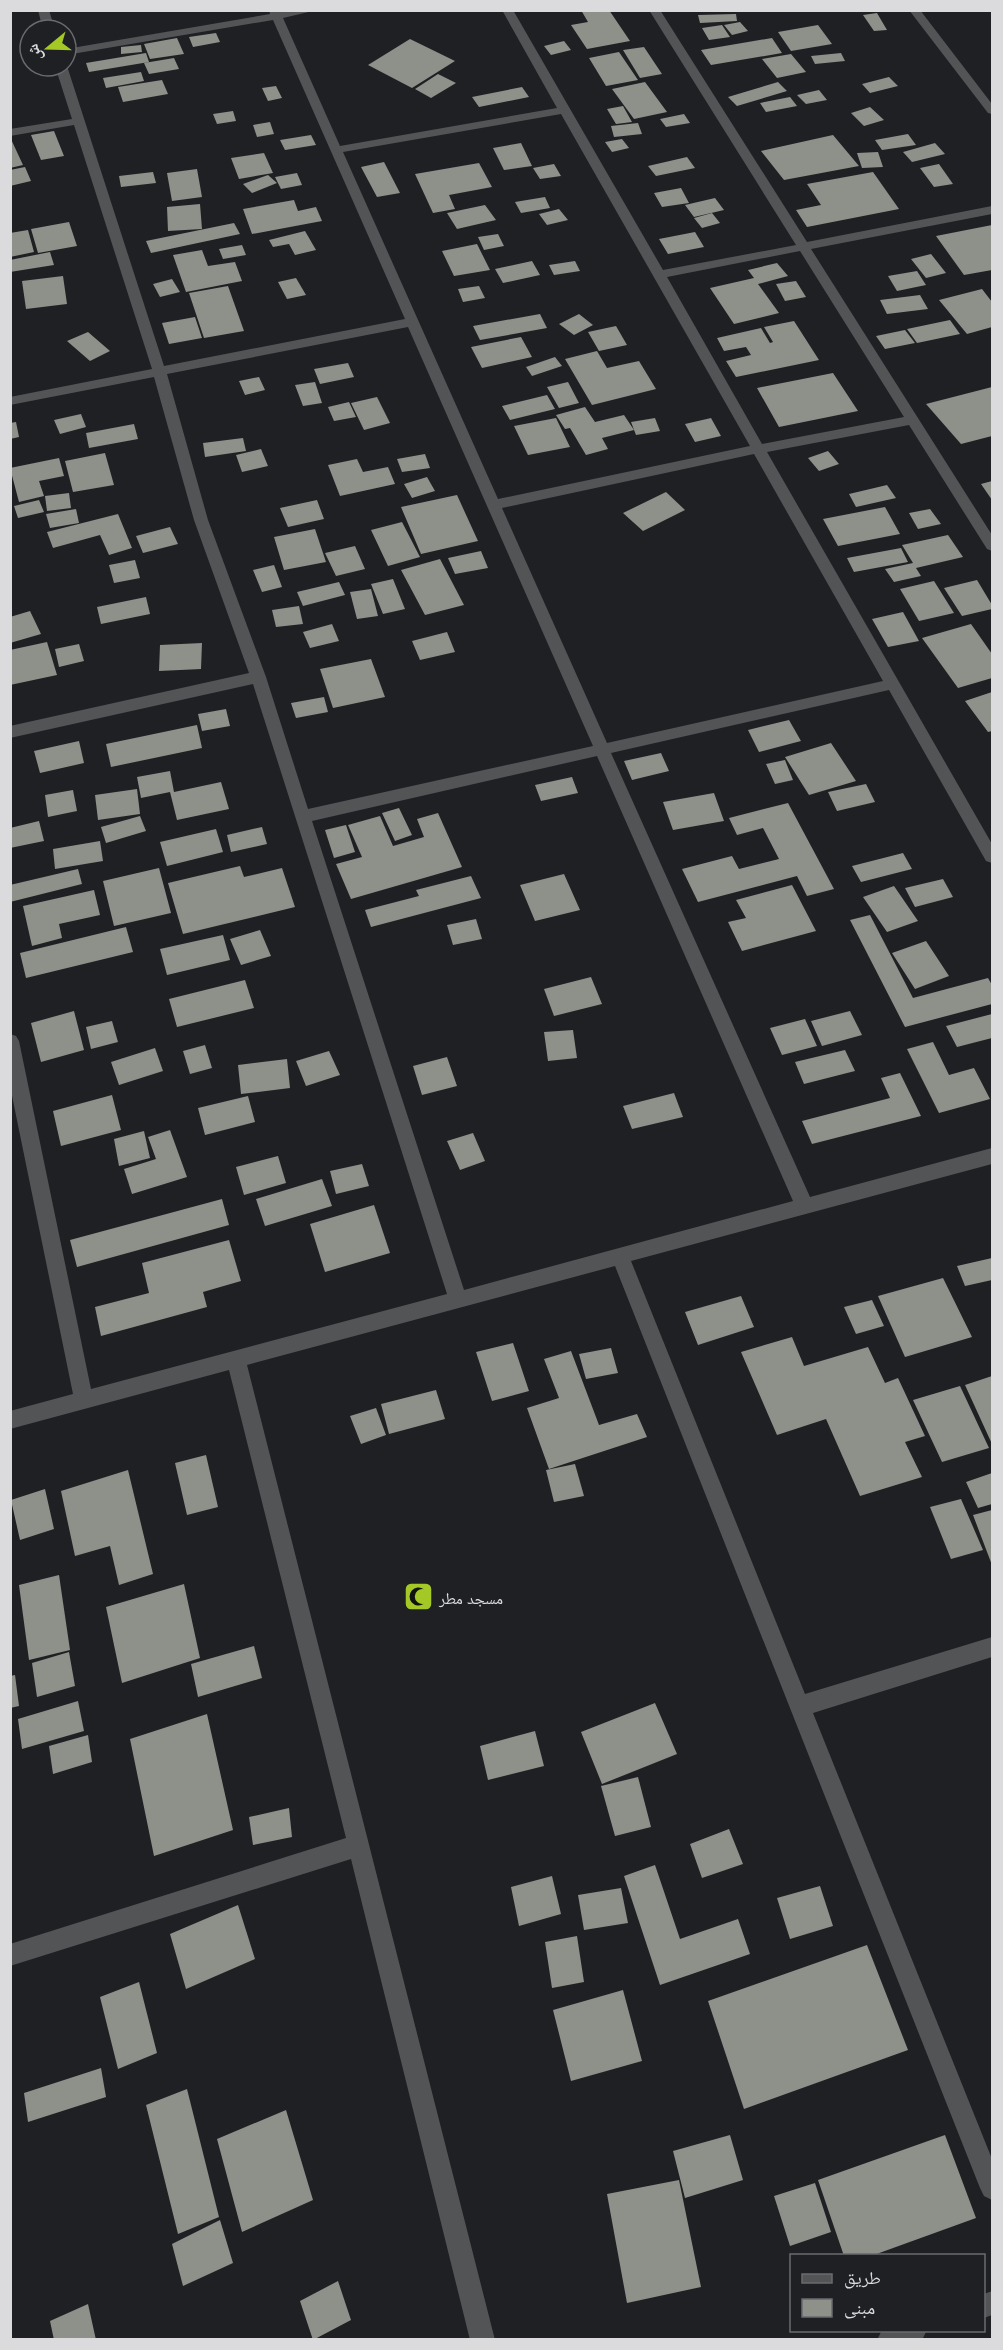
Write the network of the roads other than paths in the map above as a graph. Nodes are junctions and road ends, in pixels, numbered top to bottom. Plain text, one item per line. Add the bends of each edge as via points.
1 (312, 10) edge
2 (507, 10) edge
3 (654, 10) edge
4 (914, 10) edge
5 (275, 14) edge
6 (78, 50) edge
7 (65, 78) edge
8 (564, 110) junction
9 (993, 111) edge
10 (78, 121) junction
11 (10, 133) edge
12 (335, 150) junction
13 (993, 210) edge
14 (804, 246) junction
15 (659, 275) junction
16 (412, 322) junction
17 (159, 370) junction
18 (10, 401) edge
19 (912, 420) junction
20 (758, 449) junction
21 (493, 505) junction
22 (993, 546) edge
23 (258, 677) junction
24 (893, 684) junction
25 (10, 732) edge
26 (600, 750) junction
27 (302, 817) junction
28 (993, 857) edge
29 (10, 1041) edge
30 (993, 1156) edge
31 (805, 1207) junction
32 (620, 1256) junction
33 (458, 1300) junction
34 (236, 1360) junction
35 (84, 1400) junction
36 (10, 1420) edge
37 (993, 1647) edge
38 (802, 1706) junction
39 (358, 1845) junction
40 (10, 1955) edge
41 (993, 2187) edge
42 (912, 2332) edge
43 (483, 2340) edge
44 (889, 2340) edge

1 - 5 street
2 - 8 street
3 - 14 street
4 - 9 street
5 - 6 street
5 - 12 street
7 - 10 street
8 - 12 street
8 - 15 street
10 - 11 street
10 - 17 street
12 - 16 street
13 - 14 street
14 - 15 street
14 - 19 street
15 - 20 street
16 - 17 street
16 - 21 street
17 - 18 street
17 - 23 street via 201,520
19 - 20 street
19 - 22 street
20 - 21 street
20 - 24 street
21 - 26 street
23 - 25 street
23 - 27 street
24 - 26 street
24 - 28 street
26 - 27 street
26 - 31 street
27 - 33 street
29 - 35 street
30 - 31 street
31 - 32 street
32 - 33 street
32 - 38 street
33 - 34 street
34 - 35 street
34 - 39 street
35 - 36 street
37 - 38 street
38 - 41 street
39 - 40 street
39 - 43 street
42 - 44 street

